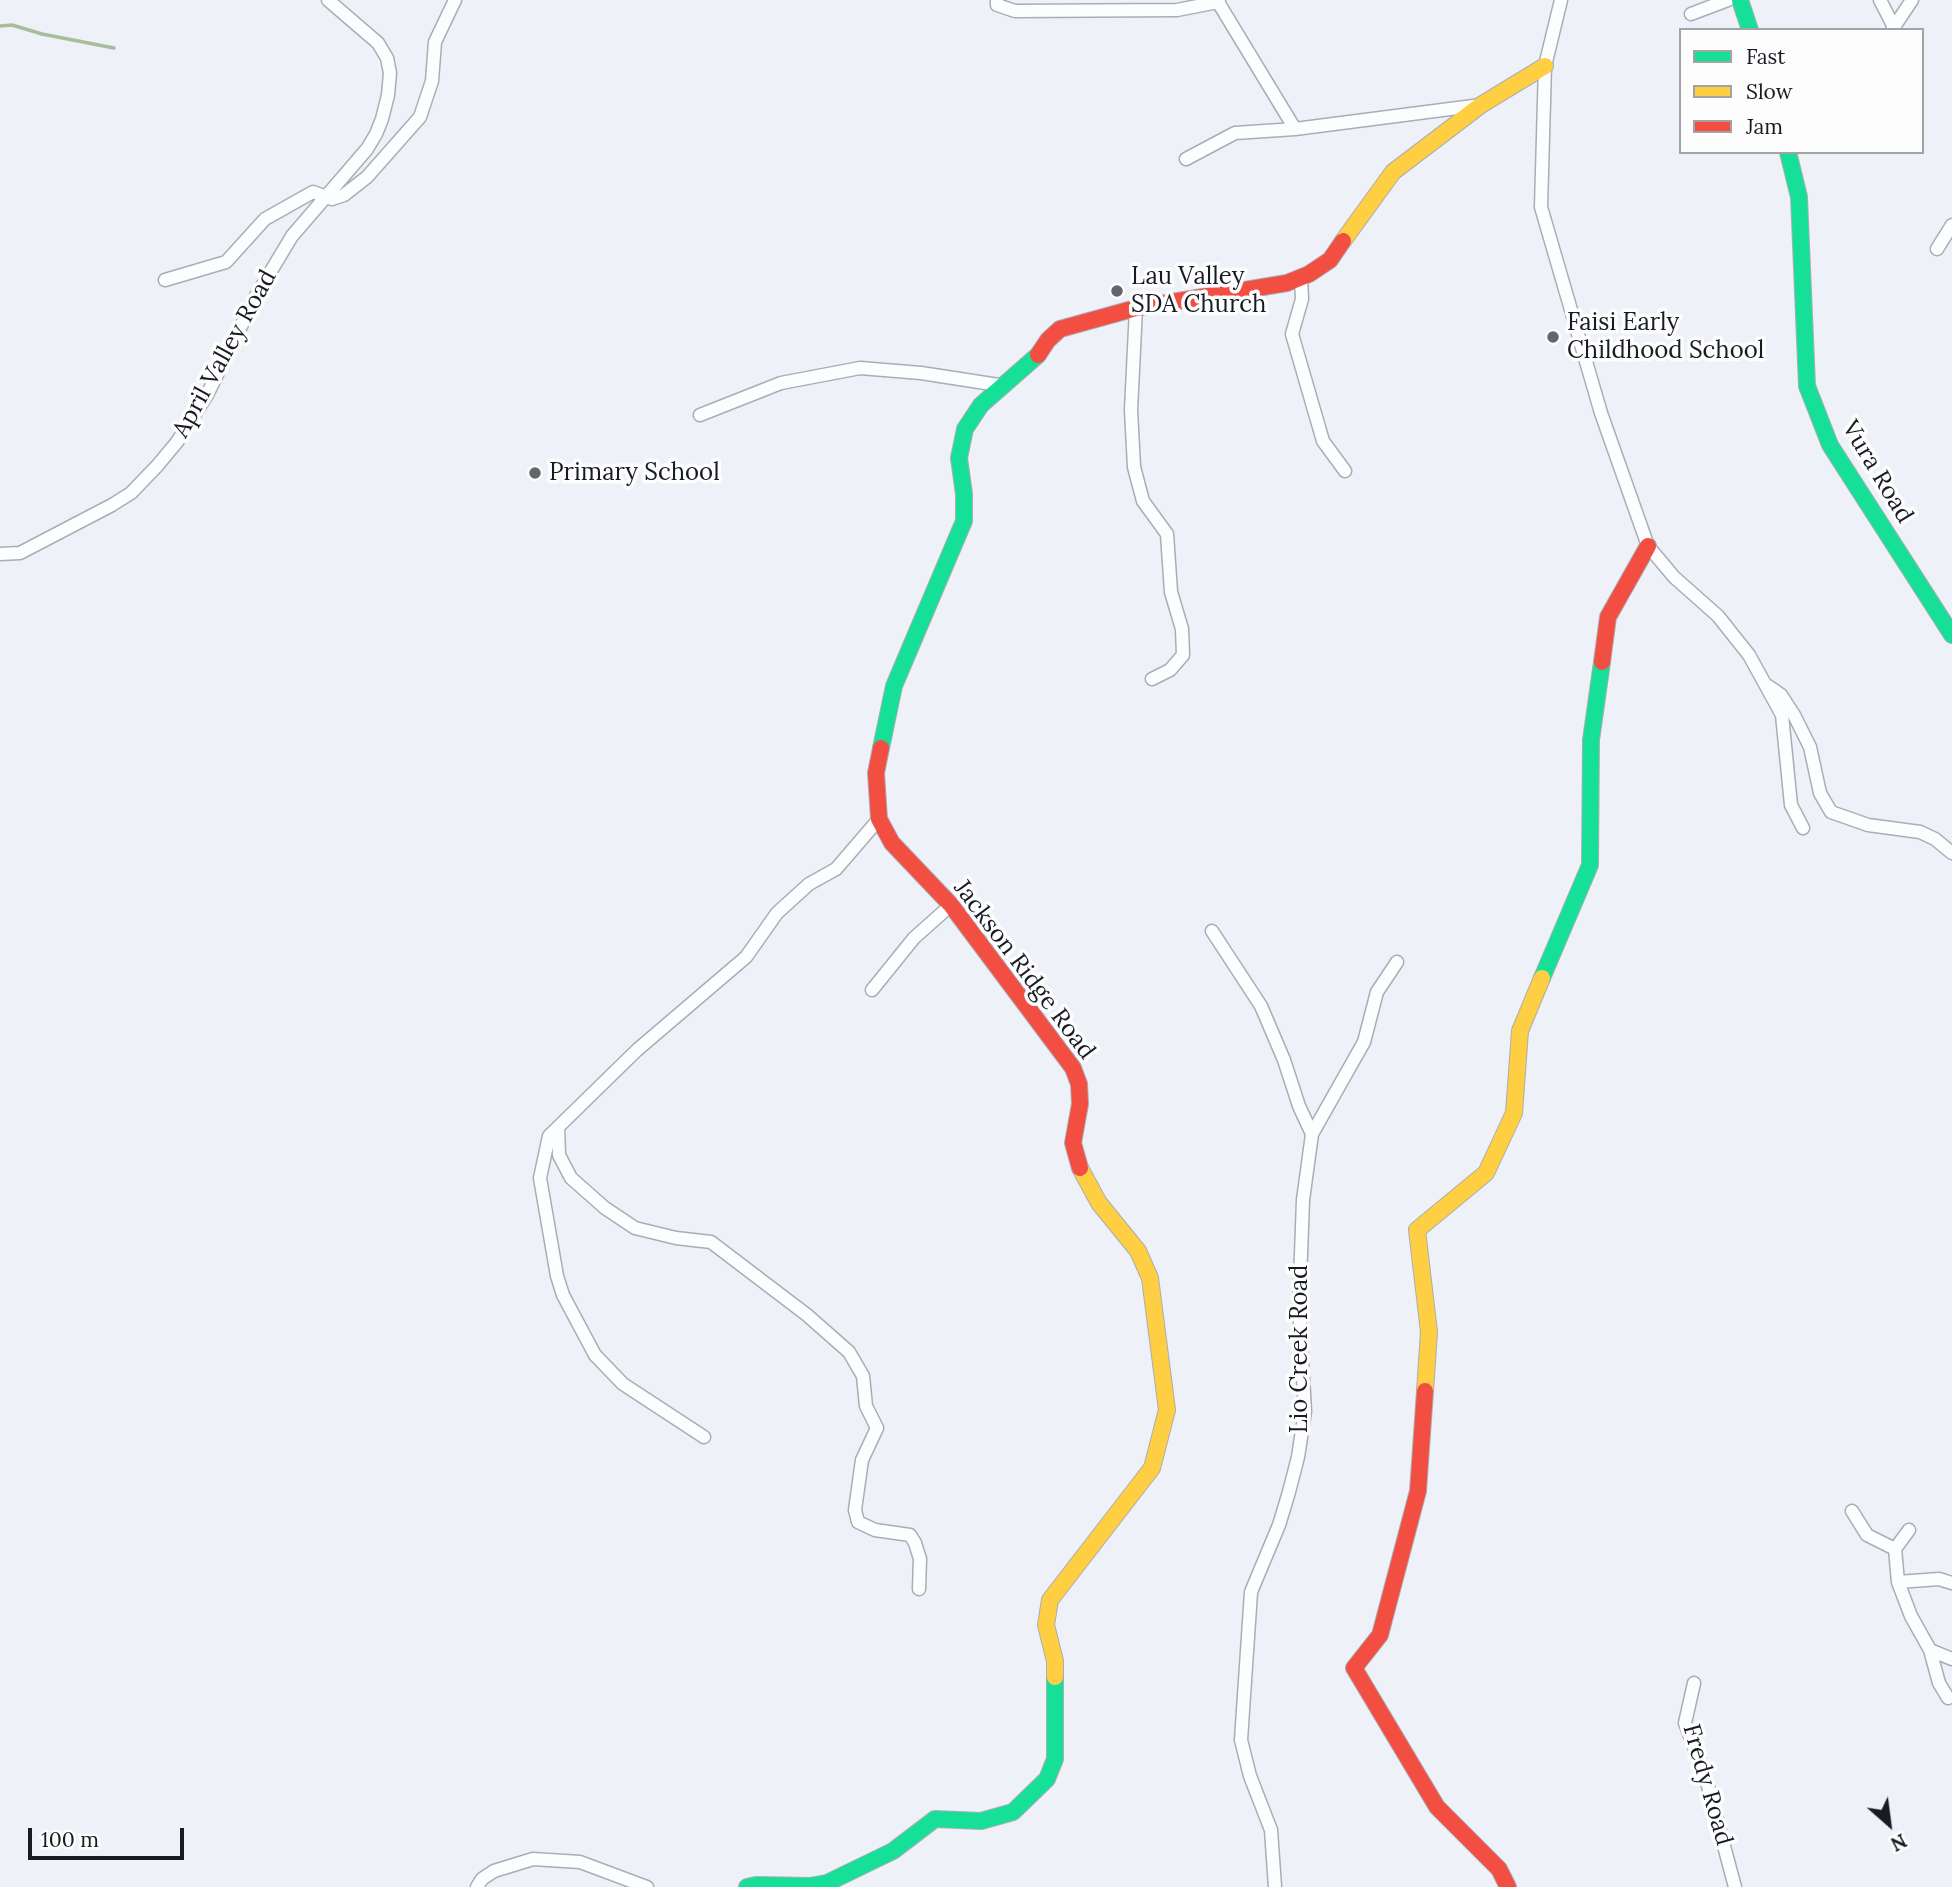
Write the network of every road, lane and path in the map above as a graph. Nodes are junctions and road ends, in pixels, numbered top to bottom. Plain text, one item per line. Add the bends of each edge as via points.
1 (328, 0) edge
2 (455, 0) edge
3 (1561, 0) edge
4 (1728, 0) edge
5 (1740, 0) edge
6 (1880, 0) edge
7 (1912, 0) edge
8 (1219, 1) edge
9 (997, 3) edge
10 (1691, 14) dead end
11 (1749, 28) edge
12 (1894, 28) edge
13 (1545, 65) junction
14 (1481, 105) junction
15 (1295, 129) junction
16 (1788, 154) edge
17 (1186, 159) dead end
18 (326, 195) junction
19 (1952, 225) edge
20 (1937, 249) dead end
21 (1301, 277) junction
22 (164, 280) dead end
23 (1136, 308) junction
24 (1005, 386) junction
25 (700, 415) dead end
26 (1345, 471) dead end
27 (1648, 546) junction
28 (0, 554) edge
29 (1952, 635) edge
30 (1152, 680) dead end
31 (1765, 684) junction
32 (880, 819) junction
33 (1803, 828) dead end
34 (1952, 853) edge
35 (951, 905) junction
36 (1212, 931) dead end
37 (1397, 962) dead end
38 (872, 990) dead end
39 (558, 1127) junction
40 (1312, 1134) junction
41 (704, 1437) dead end
42 (1852, 1511) dead end
43 (1909, 1530) dead end
44 (1895, 1549) junction
45 (1898, 1582) junction
46 (1952, 1583) edge
47 (919, 1590) dead end
48 (1930, 1650) junction
49 (1952, 1659) edge
50 (1693, 1683) dead end
51 (1948, 1698) dead end
52 (477, 1887) edge
53 (647, 1887) edge
54 (747, 1887) edge
55 (1275, 1887) edge
56 (1508, 1887) edge
57 (1735, 1887) edge

1 - 18 street, April Valley Road via 378,43 390,73 376,134
2 - 18 street via 435,42 432,81 420,117 357,187 332,199
3 - 13 street
4 - 10 street
5 - 11 street
6 - 12 street
7 - 12 street
8 - 9 street via 1177,10 1015,11
8 - 15 street
13 - 14 street
13 - 27 street via 1541,206 1601,413
14 - 15 street
14 - 21 street via 1393,172 1329,260
15 - 17 street via 1235,133
16 - 29 street, Vura Road via 1799,197 1807,386 1830,445
18 - 22 street via 313,192 265,219 226,262
18 - 28 street, April Valley Road via 292,236 250,307 207,395 158,466 113,505 20,553
19 - 20 street
21 - 23 street
21 - 26 street via 1302,299 1292,334 1323,441
23 - 24 street via 1060,329
23 - 30 street via 1131,410 1135,467 1143,501 1167,534 1171,592 1182,629 1183,655 1170,670
24 - 25 street via 860,368 781,383
24 - 32 street via 981,405 965,429 958,458 964,521 894,686 876,773
27 - 31 street via 1674,577 1718,616
27 - 56 street via 1608,617 1591,740 1590,865 1520,1031 1514,1113 1486,1173 1417,1230 1430,1332 1418,1491 1380,1634 1354,1668 1437,1807 1499,1869
31 - 33 street via 1782,715 1791,805
31 - 34 street via 1781,695 1794,715 1810,747 1820,793 1831,812 1868,825 1920,832
32 - 35 street, Jackson Ridge Road via 892,843
32 - 39 street via 836,869 809,884 777,913 746,957 637,1050
35 - 38 street via 914,938
35 - 54 street, Jackson Ridge Road via 1073,1068 1080,1094 1073,1143 1078,1165 1099,1203 1138,1251 1150,1278 1167,1410 1152,1468 1050,1600 1046,1625 1055,1661 1055,1759 1047,1779 1013,1812 981,1821 935,1819 893,1851 827,1883
36 - 40 street via 1262,1006
37 - 40 street via 1377,992 1364,1042
39 - 41 street via 549,1136 540,1178 563,1295 594,1355 623,1384
39 - 47 street via 559,1154 571,1178 604,1208 635,1228 711,1242 849,1352 863,1376 866,1406 877,1428 862,1460 855,1510 858,1522 875,1530 910,1535 920,1559
40 - 55 street, Lio Creek Road via 1303,1200 1299,1308 1305,1411 1289,1492 1251,1592 1241,1709 1241,1740 1270,1830
42 - 44 street via 1867,1535
43 - 44 street
44 - 45 street
45 - 46 street via 1939,1579
45 - 48 street
48 - 49 street
48 - 51 street
50 - 57 street, Fredy Road via 1685,1723
52 - 53 street via 494,1871 533,1858 580,1862

